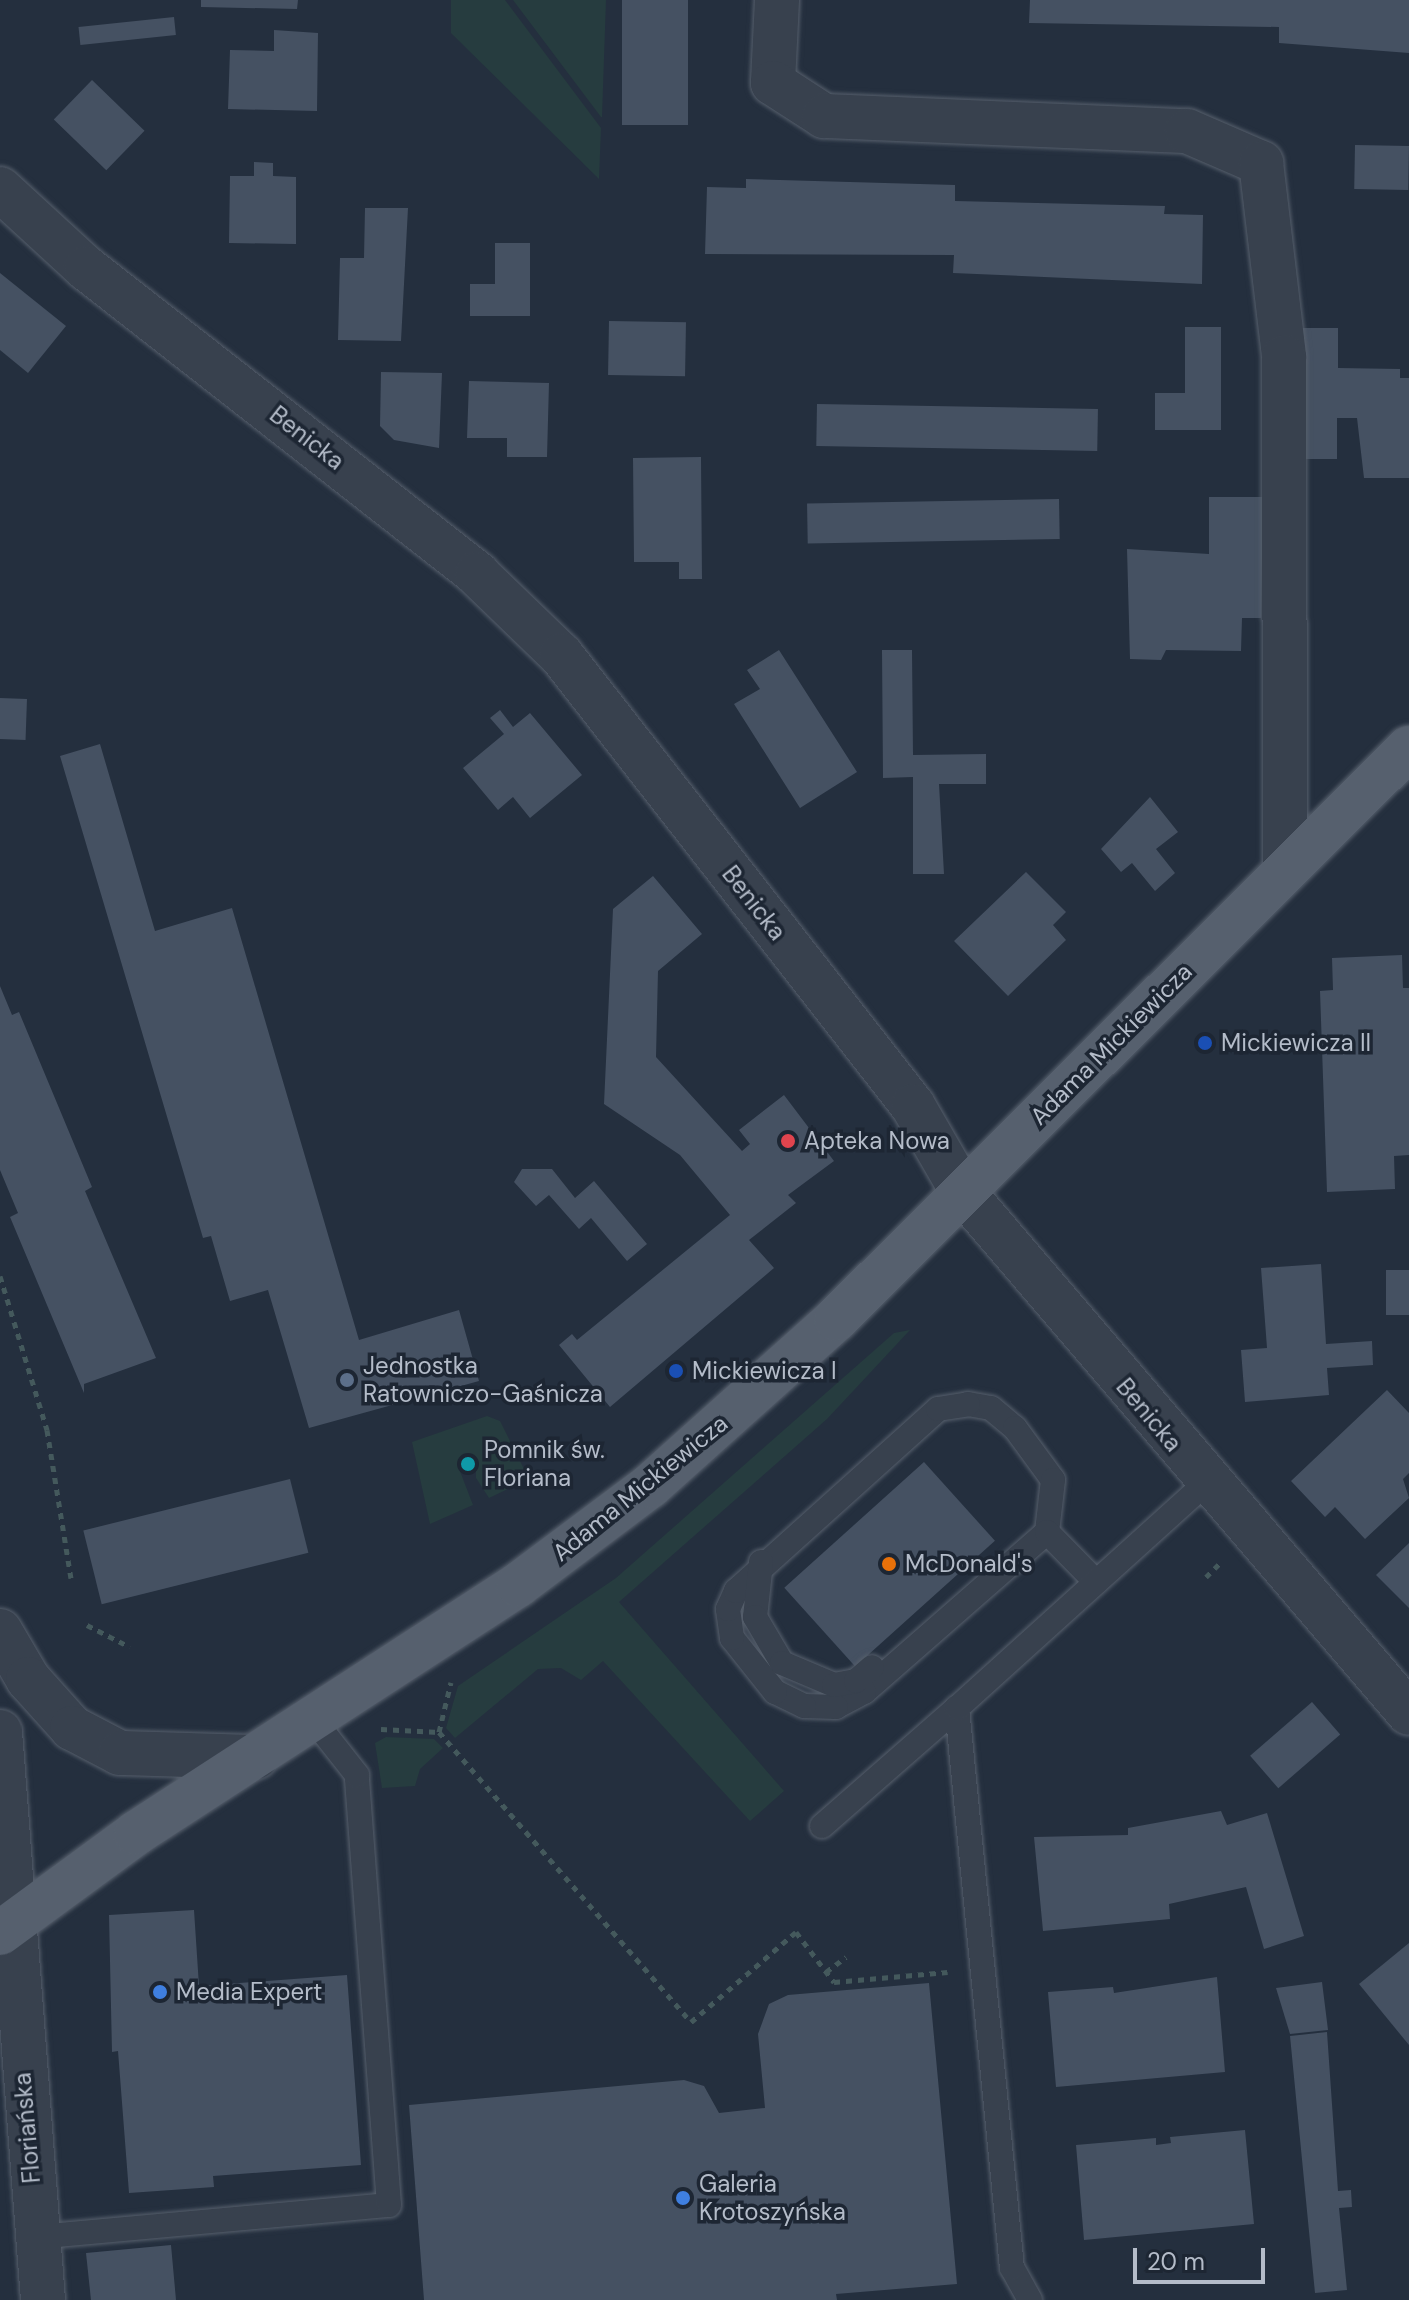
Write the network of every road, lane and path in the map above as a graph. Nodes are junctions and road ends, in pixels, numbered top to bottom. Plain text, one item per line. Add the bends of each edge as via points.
1 (777, 0) edge
2 (0, 189) edge
3 (1409, 748) edge
4 (1285, 871) junction
5 (962, 1191) junction
6 (0, 1276) edge
7 (1206, 1483) junction
8 (1047, 1532) junction
9 (1222, 1560) dead end
10 (1206, 1577) dead end
11 (71, 1578) dead end
12 (1096, 1582) junction
13 (87, 1625) dead end
14 (0, 1631) edge
15 (130, 1647) dead end
16 (453, 1673) dead end
17 (957, 1708) junction
18 (1409, 1713) edge
19 (313, 1719) junction
20 (367, 1728) dead end
21 (0, 1732) edge
22 (439, 1732) junction
23 (256, 1757) junction
24 (822, 1826) dead end
25 (5, 1928) edge
26 (846, 1957) dead end
27 (986, 1969) junction
28 (826, 1972) junction
29 (0, 2193) edge
30 (36, 2237) junction
31 (43, 2300) edge
32 (1030, 2300) edge

1 - 4 street via 773,83 824,116 1187,131 1261,163 1284,357
2 - 5 street, Benicka via 86,268 466,564 561,655 913,1106
3 - 4 main road, Adama Mickiewicza
4 - 5 main road, Adama Mickiewicza
5 - 7 street, Benicka
5 - 19 main road, Adama Mickiewicza via 836,1319 650,1486 518,1585
6 - 11 path via 47,1430
7 - 12 lane
7 - 18 street, Benicka
8 - 8 lane via 1022,1535 856,1681 834,1685 782,1663 755,1617 761,1562 938,1409 968,1404 991,1408 1015,1428 1053,1480
8 - 12 lane
9 - 10 path
12 - 17 lane
13 - 15 path
14 - 23 street via 28,1679 72,1728 120,1753
16 - 22 path
17 - 24 lane
17 - 27 lane
19 - 23 main road, Adama Mickiewicza
19 - 30 lane via 357,1775 389,2205
20 - 22 path
21 - 25 street, Floriańska
22 - 28 path via 691,2022 796,1932
23 - 25 main road, Adama Mickiewicza
25 - 30 street, Floriańska
26 - 28 path
27 - 28 path via 834,1982
27 - 32 lane via 1012,2268
29 - 30 street, Floriańska
30 - 31 street, Floriańska

